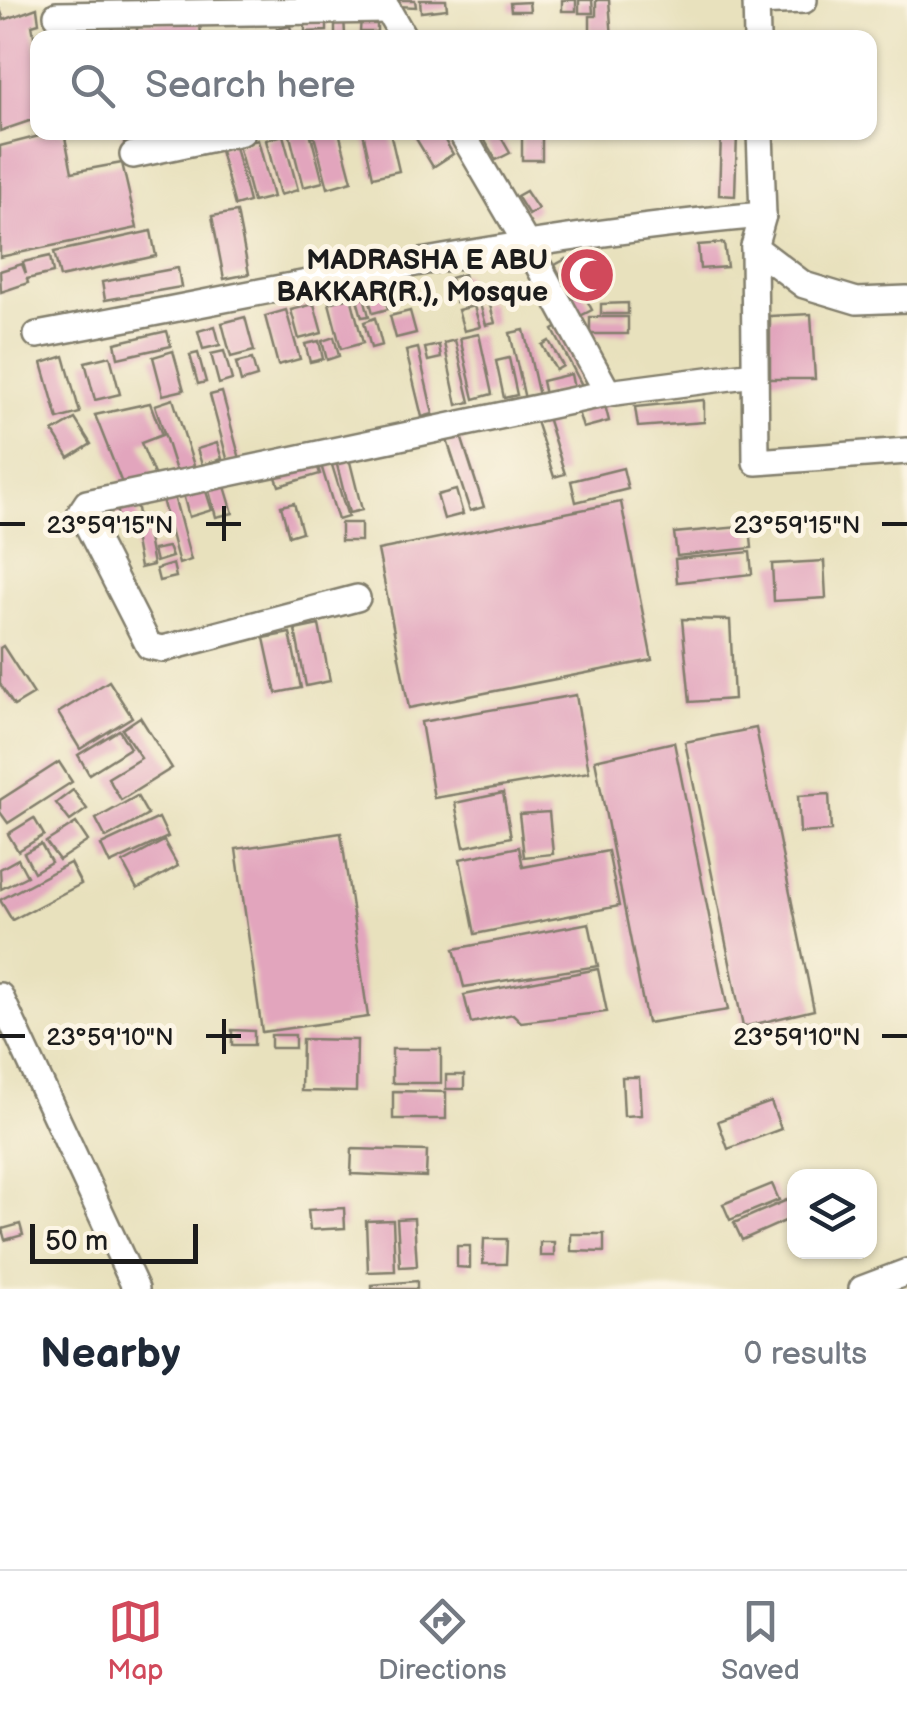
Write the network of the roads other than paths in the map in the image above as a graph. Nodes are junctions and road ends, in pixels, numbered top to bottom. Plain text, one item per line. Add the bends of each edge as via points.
1 (804, 0) edge
2 (756, 1) edge
3 (385, 5) edge
4 (57, 15) dead end
5 (399, 30) edge
6 (757, 30) edge
7 (204, 140) edge
8 (466, 140) edge
9 (760, 140) edge
10 (133, 155) dead end
11 (763, 215) junction
12 (526, 243) junction
13 (754, 246) junction
14 (907, 299) edge
15 (37, 335) dead end
16 (754, 374) junction
17 (608, 393) junction
18 (907, 451) edge
19 (357, 598) dead end
20 (0, 996) edge
21 (907, 1272) edge
22 (136, 1289) edge
23 (862, 1289) edge

1 - 2 street
2 - 6 street
3 - 4 street
3 - 5 street
7 - 10 street
8 - 12 street
9 - 11 street
11 - 12 street
11 - 13 street
12 - 15 street
12 - 17 street
13 - 14 street via 804,285 857,301
13 - 16 street
16 - 17 street
16 - 18 street via 756,462
17 - 19 street via 87,502 81,512 154,648
20 - 22 street
21 - 23 street

